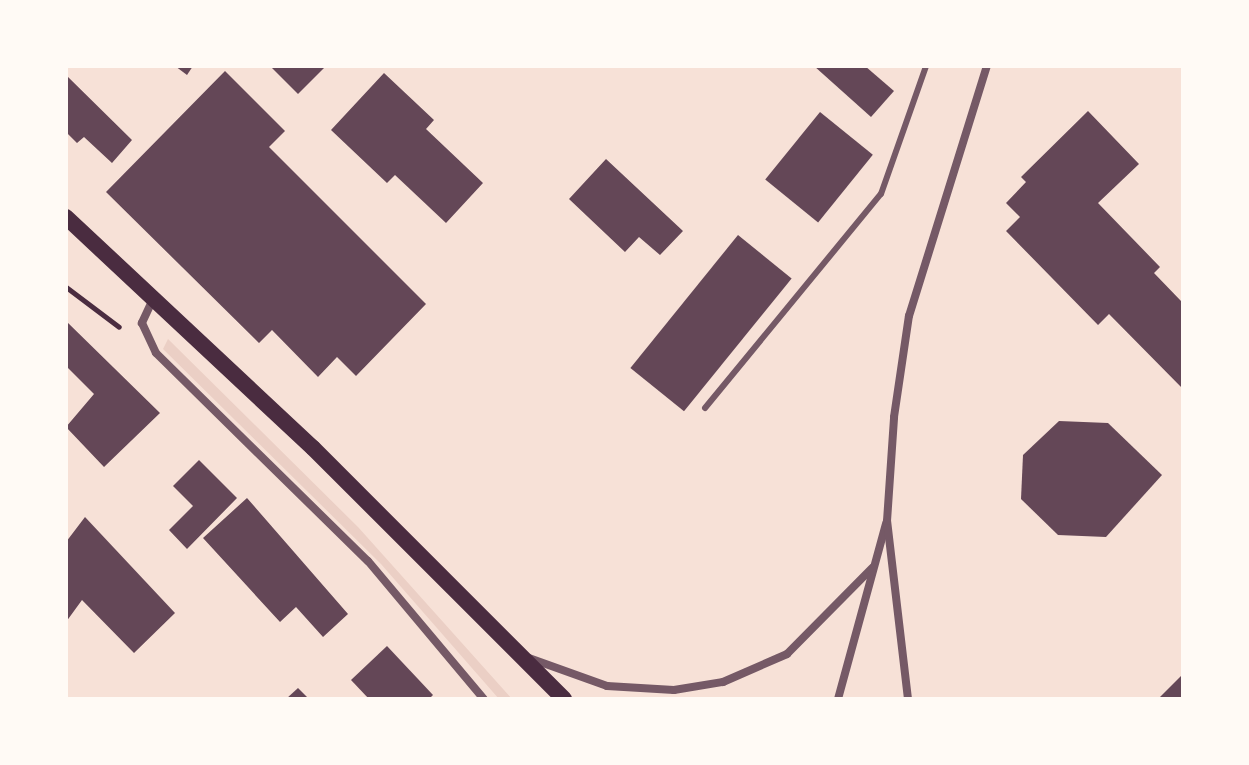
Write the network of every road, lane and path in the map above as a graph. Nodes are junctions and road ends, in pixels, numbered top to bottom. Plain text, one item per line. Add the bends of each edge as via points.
1 (926, 66) edge
2 (987, 66) edge
3 (66, 217) edge
4 (66, 287) edge
5 (154, 297) junction
6 (156, 353) junction
7 (705, 408) dead end
8 (887, 521) junction
9 (872, 568) junction
10 (517, 653) junction
11 (484, 699) edge
12 (564, 699) edge
13 (838, 699) edge
14 (908, 699) edge

1 - 7 lane via 881,194
2 - 8 street via 917,287 899,376
3 - 5 main road
4 - 6 path
5 - 6 street via 142,323
5 - 10 main road
6 - 11 street via 368,561
8 - 9 street
8 - 14 street
9 - 10 street via 787,654 723,682 674,690 607,686
9 - 13 street
10 - 12 main road

